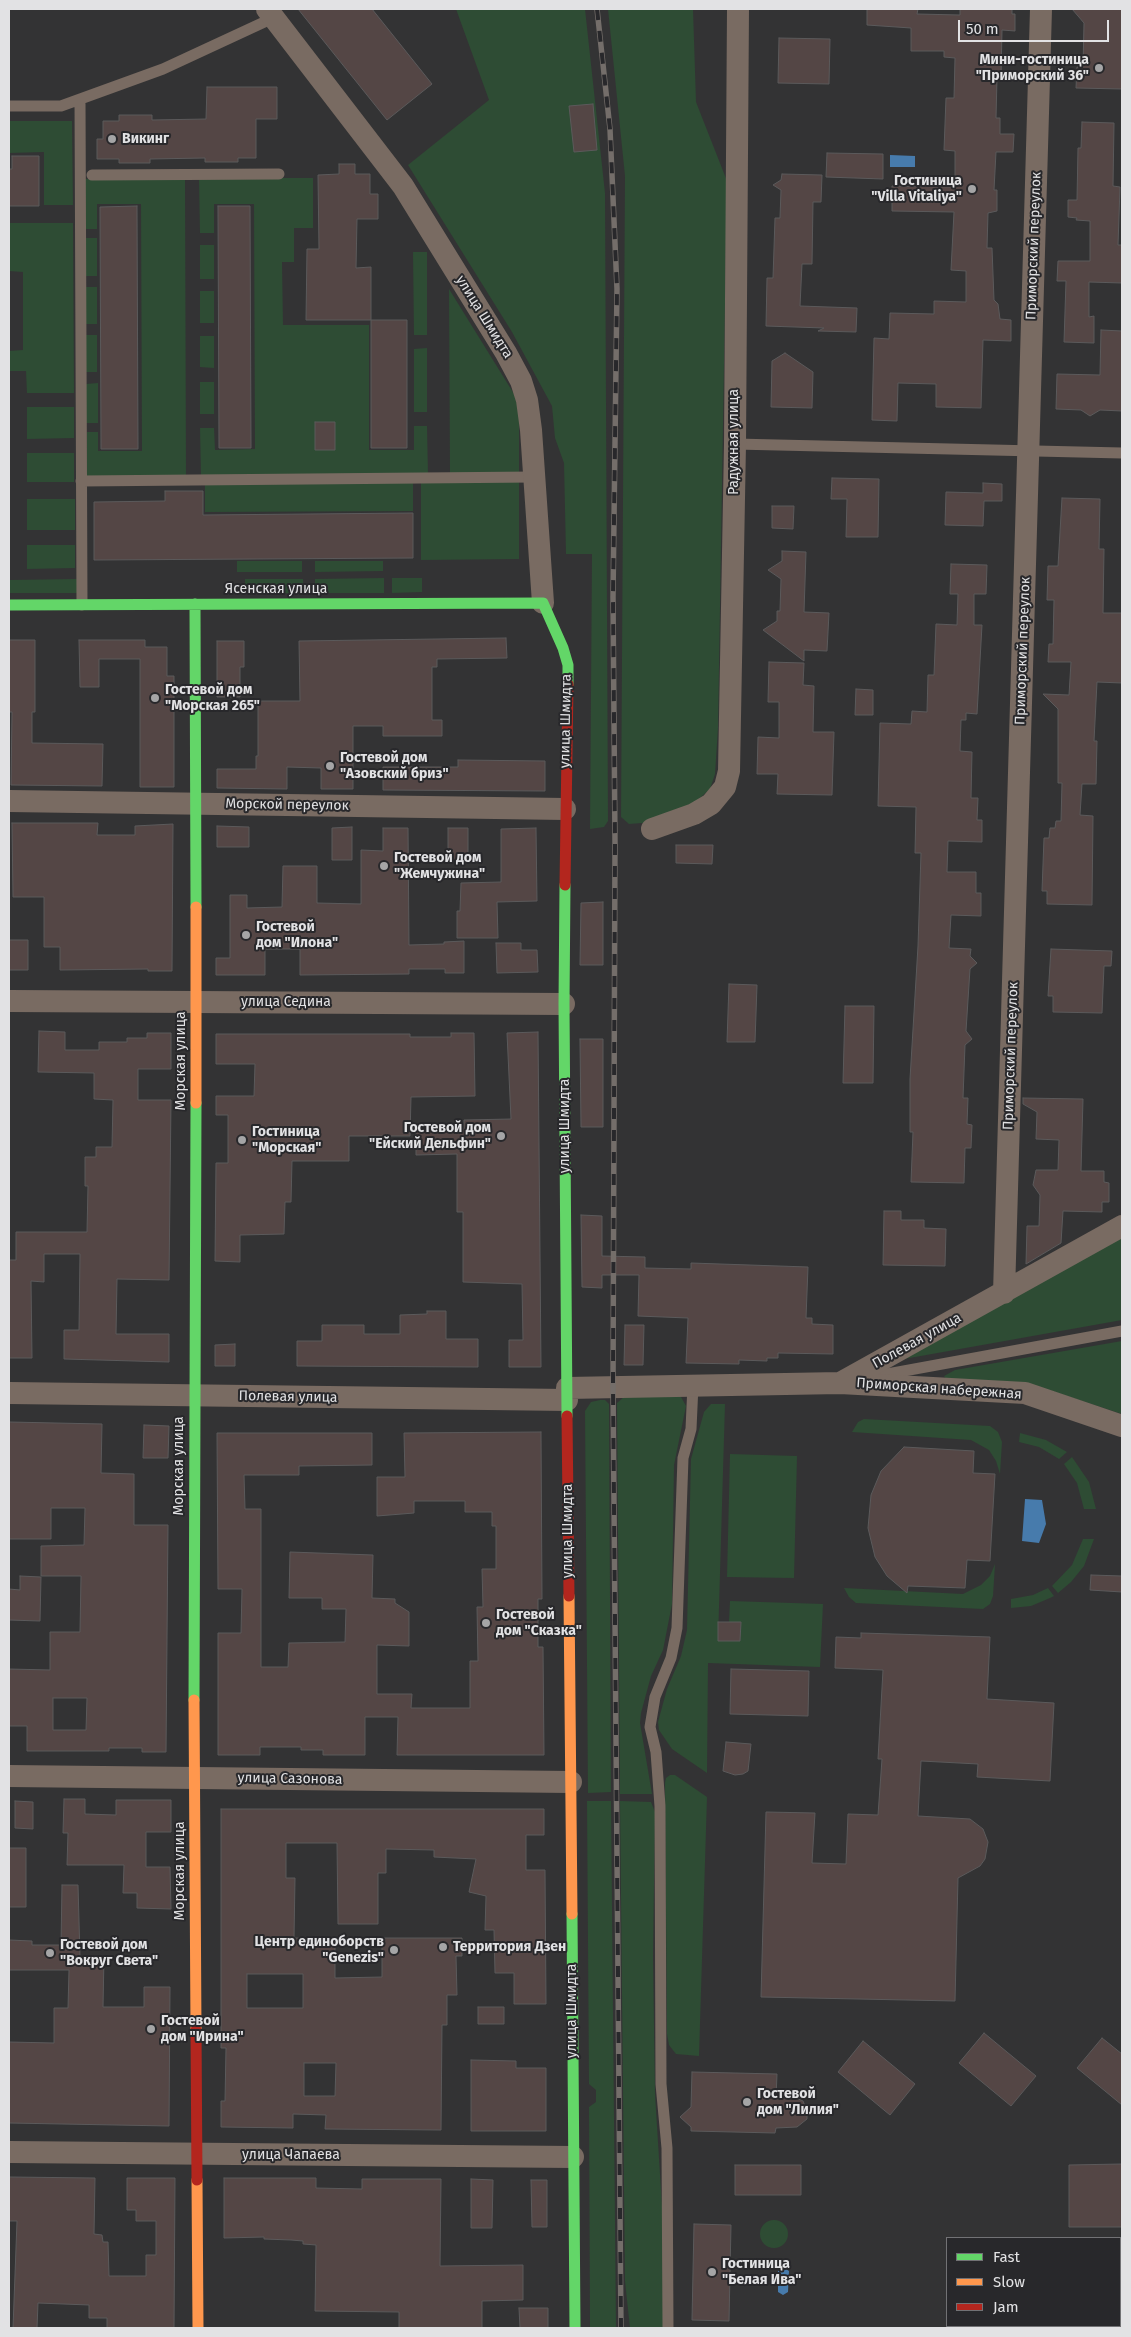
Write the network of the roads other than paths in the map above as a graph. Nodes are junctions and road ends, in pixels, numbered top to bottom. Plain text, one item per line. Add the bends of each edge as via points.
1 (738, 9) edge
2 (1041, 9) edge
3 (270, 14) edge
4 (80, 99) junction
5 (9, 106) edge
6 (279, 174) dead end
7 (92, 175) dead end
8 (735, 444) junction
9 (1028, 450) junction
10 (1122, 453) edge
11 (534, 477) junction
12 (81, 481) junction
13 (543, 603) junction
14 (195, 604) junction
15 (9, 605) edge
16 (82, 605) junction
17 (9, 801) edge
18 (196, 804) junction
19 (565, 809) junction
20 (652, 829) dead end
21 (9, 1001) edge
22 (196, 1002) junction
23 (564, 1004) junction
24 (1122, 1226) edge
25 (1004, 1293) junction
26 (1122, 1331) edge
27 (840, 1383) junction
28 (693, 1385) junction
29 (9, 1393) edge
30 (567, 1394) junction
31 (194, 1396) junction
32 (1122, 1426) edge
33 (9, 1776) edge
34 (195, 1778) junction
35 (570, 1782) junction
36 (9, 2152) edge
37 (197, 2154) junction
38 (574, 2157) junction
39 (198, 2328) edge
40 (575, 2328) edge
41 (668, 2328) edge

1 - 8 street, Радужная улица
2 - 9 street, Приморский переулок
3 - 4 lane via 163,69
3 - 11 street, улица Шмидта via 403,186 514,367 527,400
4 - 5 lane via 61,106
4 - 12 lane
6 - 7 lane
8 - 9 lane
8 - 20 street, Радужная улица via 728,779 710,804 694,814
9 - 10 lane
9 - 25 street, Приморский переулок
11 - 12 lane
11 - 13 street, улица Шмидта
12 - 16 lane
13 - 14 street, Ясенская улица
13 - 19 street, улица Шмидта via 568,665
14 - 16 street, Ясенская улица
14 - 18 street, Морская улица
15 - 16 street, Ясенская улица
17 - 18 street, Морской переулок
18 - 19 street, Морской переулок
18 - 22 street, Морская улица
19 - 23 street, улица Шмидта
21 - 22 street, улица Седина
22 - 23 street, улица Седина
22 - 31 street, Морская улица
23 - 30 street, улица Шмидта
24 - 25 street, Полевая улица
25 - 27 street, Полевая улица
26 - 27 lane
27 - 28 street, Полевая улица
27 - 32 street, Приморская набережная via 1025,1393
28 - 30 street, Полевая улица
28 - 41 lane via 691,1429 683,1458 677,1628 671,1658 651,1714 650,1728 656,1752 660,1806 661,2084 666,2148
29 - 31 street, Полевая улица
30 - 31 street, Полевая улица
30 - 35 street, улица Шмидта
31 - 34 street, Морская улица
33 - 34 street, улица Сазонова
34 - 35 street, улица Сазонова
34 - 37 street, Морская улица
35 - 38 street, улица Шмидта
36 - 37 street, улица Чапаева
37 - 38 street, улица Чапаева
37 - 39 street, Морская улица
38 - 40 street, улица Шмидта

